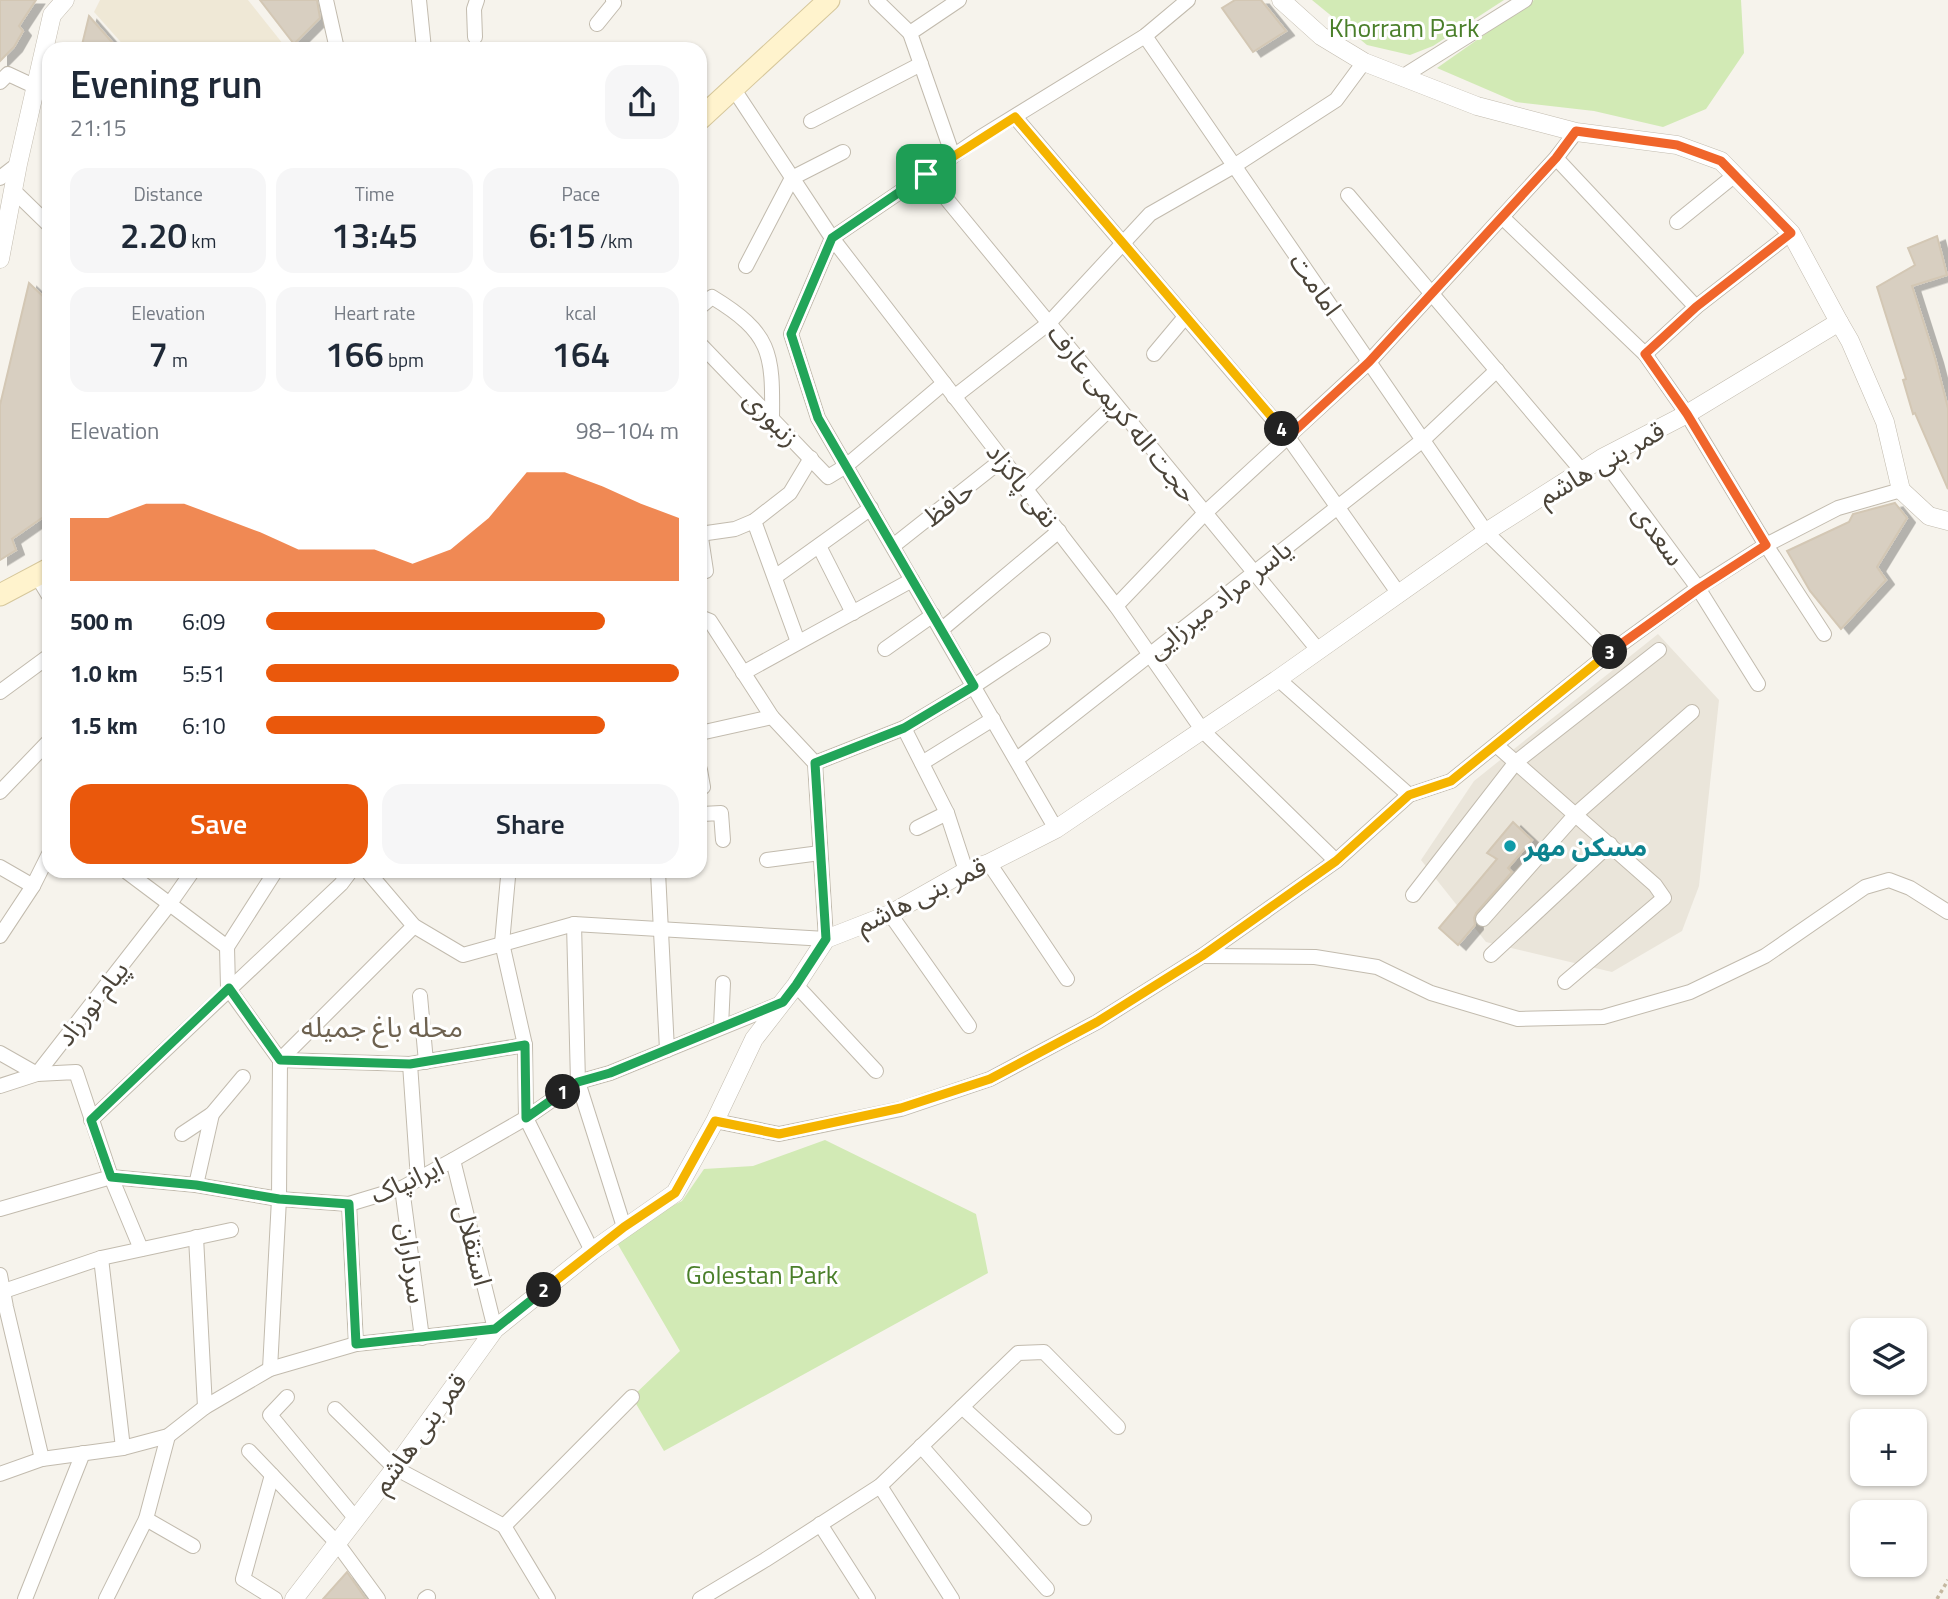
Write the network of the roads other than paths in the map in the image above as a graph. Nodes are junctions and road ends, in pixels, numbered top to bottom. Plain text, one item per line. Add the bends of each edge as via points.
1 (65, 0) edge
2 (326, 0) edge
3 (419, 0) edge
4 (477, 0) edge
5 (613, 0) edge
6 (829, 0) edge
7 (876, 0) edge
8 (959, 0) edge
9 (1188, 0) edge
10 (1281, 0) edge
11 (1525, 0) edge
12 (597, 24) dead end
13 (910, 33) junction
14 (1145, 36) junction
15 (475, 37) dead end
16 (46, 42) edge
17 (335, 42) edge
18 (423, 42) edge
19 (42, 60) edge
20 (1364, 62) junction
21 (921, 64) junction
22 (1402, 78) junction
23 (0, 82) edge
24 (36, 87) junction
25 (733, 88) junction
26 (707, 112) edge
27 (1015, 117) junction
28 (811, 121) dead end
29 (1576, 131) junction
30 (843, 152) dead end
31 (953, 156) junction
32 (1556, 158) junction
33 (1234, 166) junction
34 (926, 174) junction
35 (1735, 175) junction
36 (792, 178) junction
37 (7, 184) edge
38 (1348, 195) dead end
39 (42, 218) edge
40 (1502, 218) junction
41 (1677, 222) dead end
42 (1791, 233) junction
43 (832, 238) junction
44 (1122, 244) junction
45 (1, 253) edge
46 (746, 266) dead end
47 (1433, 294) junction
48 (707, 301) edge
49 (1696, 307) junction
50 (1185, 317) junction
51 (1839, 322) junction
52 (1049, 323) junction
53 (707, 351) edge
54 (1154, 354) dead end
55 (1645, 354) junction
56 (1369, 362) junction
57 (1497, 370) junction
58 (944, 383) junction
59 (954, 397) junction
60 (1115, 404) junction
61 (1687, 414) junction
62 (772, 419) junction
63 (1288, 437) junction
64 (1423, 440) junction
65 (811, 458) junction
66 (1602, 458) junction
67 (1003, 459) junction
68 (846, 466) junction
69 (1582, 471) junction
70 (1026, 489) junction
71 (1901, 490) junction
72 (1337, 508) junction
73 (871, 509) junction
74 (1205, 513) junction
75 (754, 521) junction
76 (1948, 521) edge
77 (1059, 531) junction
78 (707, 532) edge
79 (1486, 532) junction
80 (1766, 545) junction
81 (819, 546) junction
82 (893, 546) junction
83 (1254, 573) junction
84 (42, 574) edge
85 (775, 578) junction
86 (912, 580) junction
87 (1698, 589) junction
88 (1399, 594) junction
89 (0, 595) edge
90 (1116, 606) junction
91 (853, 612) junction
92 (933, 615) junction
93 (707, 620) edge
94 (941, 630) junction
95 (1824, 634) dead end
96 (1042, 640) dead end
97 (799, 642) junction
98 (885, 649) dead end
99 (1660, 650) dead end
100 (1319, 651) junction
101 (1149, 653) junction
102 (1609, 653) junction
103 (42, 661) edge
104 (743, 673) junction
105 (1278, 679) junction
106 (1758, 684) dead end
107 (974, 686) junction
108 (0, 692) edge
109 (1692, 712) dead end
110 (772, 717) junction
111 (993, 719) junction
112 (904, 728) junction
113 (707, 731) edge
114 (1203, 731) junction
115 (1496, 745) junction
116 (42, 748) edge
117 (1017, 759) junction
118 (1516, 762) junction
119 (815, 763) junction
120 (922, 763) junction
121 (0, 792) edge
122 (1409, 795) junction
123 (947, 813) junction
124 (707, 814) edge
125 (1576, 814) junction
126 (917, 828) dead end
127 (1056, 829) junction
128 (723, 840) dead end
129 (1610, 844) junction
130 (820, 853) junction
131 (767, 860) dead end
132 (1336, 861) junction
133 (989, 863) junction
134 (0, 867) edge
135 (42, 868) edge
136 (966, 871) junction
137 (136, 878) edge
138 (188, 878) edge
139 (271, 878) edge
140 (346, 878) edge
141 (373, 878) edge
142 (508, 878) edge
143 (658, 878) edge
144 (33, 886) junction
145 (1413, 895) dead end
146 (171, 902) junction
147 (1948, 912) edge
148 (890, 914) junction
149 (1483, 919) dead end
150 (574, 924) junction
151 (414, 926) junction
152 (660, 928) junction
153 (0, 936) edge
154 (826, 939) junction
155 (502, 943) junction
156 (228, 947) junction
157 (1490, 955) dead end
158 (1202, 956) junction
159 (1066, 979) dead end
160 (1565, 982) dead end
161 (723, 984) dead end
162 (796, 985) junction
163 (229, 988) junction
164 (420, 996) dead end
165 (783, 1002) junction
166 (969, 1026) dead end
167 (721, 1027) junction
168 (525, 1045) junction
169 (667, 1050) junction
170 (0, 1053) edge
171 (280, 1060) junction
172 (426, 1062) junction
173 (410, 1064) junction
174 (876, 1071) dead end
175 (37, 1074) junction
176 (243, 1077) dead end
177 (578, 1082) junction
178 (0, 1086) edge
179 (212, 1114) junction
180 (526, 1118) junction
181 (91, 1120) junction
182 (715, 1121) junction
183 (182, 1134) dead end
184 (453, 1160) junction
185 (111, 1177) junction
186 (418, 1179) junction
187 (196, 1185) junction
188 (401, 1188) junction
189 (279, 1199) junction
190 (349, 1204) junction
191 (0, 1209) edge
192 (624, 1227) junction
193 (230, 1230) dead end
194 (196, 1237) junction
195 (141, 1249) junction
196 (592, 1251) junction
197 (101, 1258) junction
198 (0, 1275) edge
199 (4, 1291) junction
200 (3, 1308) edge
201 (495, 1329) junction
202 (422, 1338) junction
203 (356, 1344) junction
204 (270, 1369) junction
205 (287, 1397) dead end
206 (632, 1397) dead end
207 (205, 1407) junction
208 (962, 1407) junction
209 (335, 1409) dead end
210 (1118, 1426) dead end
211 (168, 1436) junction
212 (922, 1446) junction
213 (123, 1448) junction
214 (248, 1451) dead end
215 (83, 1453) junction
216 (42, 1460) junction
217 (395, 1468) junction
218 (0, 1474) edge
219 (272, 1475) junction
220 (880, 1486) junction
221 (1084, 1518) dead end
222 (146, 1519) junction
223 (356, 1519) junction
224 (820, 1524) junction
225 (505, 1526) junction
226 (337, 1543) junction
227 (193, 1546) dead end
228 (1047, 1589) dead end
229 (25, 1599) edge
230 (106, 1599) edge
231 (275, 1599) edge
232 (294, 1599) edge
233 (378, 1599) edge
234 (548, 1599) edge
235 (700, 1599) edge
236 (868, 1599) edge
237 (953, 1599) edge

1 - 16 street via 52,15
2 - 17 street
3 - 18 street
4 - 15 street
5 - 12 street
6 - 25 main road
7 - 13 street
8 - 13 street
9 - 14 street
10 - 20 street via 1321,36
11 - 22 street
13 - 21 street
14 - 27 street
14 - 33 street, امامت
19 - 24 street
20 - 22 street
20 - 33 street via 1336,100
21 - 28 street
21 - 31 street
22 - 29 street via 1477,106
23 - 24 street via 8,74
24 - 37 street via 18,164
25 - 26 main road
25 - 36 street, نقی پاکزاد
27 - 31 street
27 - 44 street
29 - 32 street
29 - 35 street via 1677,145 1721,161
30 - 36 street
31 - 34 street
32 - 40 street
32 - 49 street
33 - 44 street via 1150,214
33 - 56 street, امامت
34 - 43 street
34 - 52 street, حجت اله کریمی عارف
35 - 41 street
35 - 42 street
36 - 43 street, نقی پاکزاد
36 - 46 street
37 - 39 street
37 - 45 street
38 - 47 street
40 - 47 street
40 - 55 street
42 - 49 street
42 - 51 street
43 - 58 street, نقی پاکزاد
43 - 68 street via 791,334 818,418
44 - 50 street
44 - 52 street
47 - 56 street
47 - 57 street
48 - 62 street via 712,297 742,315 762,339 773,375
49 - 55 street
50 - 54 street
50 - 63 street
51 - 61 street, قمر بنی هاشم
51 - 71 street via 1885,422
52 - 59 street
52 - 60 street, حجت اله کریمی عارف
53 - 62 street, زنبوری
55 - 61 street
56 - 63 street
56 - 64 street, امامت
57 - 64 street, یاسر مراد میرزایی
57 - 69 street
58 - 59 street, نقی پاکزاد
58 - 68 street
59 - 67 street, نقی پاکزاد
60 - 70 street
60 - 74 street, حجت اله کریمی عارف
61 - 66 street, قمر بنی هاشم
61 - 80 street
62 - 65 street, زنبوری
63 - 72 street
63 - 74 street
64 - 72 street, یاسر مراد میرزایی
64 - 79 street, امامت
65 - 68 street, زنبوری via 828,477
65 - 75 street via 790,493
66 - 69 street, قمر بنی هاشم
66 - 87 street, سعدی
67 - 70 street, نقی پاکزاد
67 - 82 street, حافظ
68 - 73 street
69 - 79 street, قمر بنی هاشم
70 - 77 street, نقی پاکزاد
71 - 76 street via 1929,516
71 - 80 street via 1838,508
72 - 83 street, یاسر مراد میرزایی
72 - 88 street
73 - 81 street
73 - 82 street
74 - 83 street, حجت اله کریمی عارف
74 - 90 street
75 - 78 street
75 - 85 street
77 - 90 street, نقی پاکزاد
77 - 94 street
79 - 88 street, قمر بنی هاشم
79 - 102 street, امامت
80 - 87 street
80 - 95 street
81 - 85 street
81 - 91 street
82 - 86 street
83 - 100 street, حجت اله کریمی عارف
83 - 101 street, یاسر مراد میرزایی
84 - 89 main road
85 - 97 street
86 - 91 street
86 - 92 street
87 - 102 street
87 - 106 street, سعدی
88 - 100 street, قمر بنی هاشم
90 - 101 street, نقی پاکزاد
91 - 97 street
92 - 94 street
92 - 98 street
93 - 104 street
94 - 107 street
96 - 107 street
97 - 104 street
99 - 118 street
100 - 105 street, قمر بنی هاشم
101 - 114 street, نقی پاکزاد
101 - 117 street, یاسر مراد میرزایی
102 - 115 street
103 - 108 street
104 - 110 street
105 - 114 street, قمر بنی هاشم
105 - 122 street
107 - 111 street
107 - 112 street
109 - 125 street
110 - 113 street
110 - 119 street
111 - 117 street
111 - 120 street
112 - 119 street
112 - 120 street
114 - 127 street, قمر بنی هاشم
114 - 132 street, نقی پاکزاد
115 - 118 street
115 - 122 street via 1451,781
116 - 121 street
117 - 127 street
118 - 125 street
118 - 145 street
119 - 130 street
120 - 123 street
122 - 132 street
123 - 126 street
123 - 136 street
124 - 128 street via 721,813
125 - 129 street
125 - 149 street
127 - 133 street, قمر بنی هاشم
129 - 157 street
129 - 160 street via 1664,898
130 - 131 street
130 - 154 street
132 - 158 street
133 - 136 street, قمر بنی هاشم
133 - 159 street
134 - 144 street
135 - 144 street
136 - 148 street, قمر بنی هاشم
137 - 146 street
138 - 146 street, پیام نورزاد
139 - 156 street
140 - 163 street
141 - 151 street
142 - 155 street
143 - 152 street
144 - 153 street
146 - 156 street
146 - 175 street, پیام نورزاد
147 - 158 street via 1889,880 1865,887 1765,956 1690,992 1603,1017 1518,1019 1431,993 1377,967 1315,957
148 - 154 street, قمر بنی هاشم
148 - 166 street
150 - 152 street
150 - 155 street
150 - 177 street
151 - 155 street via 463,955
151 - 171 street
152 - 154 street
152 - 169 street
154 - 162 street, قمر بنی هاشم
155 - 168 street
156 - 163 street
158 - 182 street via 1097,1022 990,1079 901,1108 779,1134
161 - 167 street
162 - 165 street, قمر بنی هاشم
162 - 174 street
163 - 171 street
163 - 181 street
164 - 172 street
165 - 167 street, ایرانپاک
165 - 182 street, قمر بنی هاشم via 754,1039
167 - 169 street, ایرانپاک
168 - 172 street
168 - 180 street
169 - 177 street, ایرانپاک
170 - 175 street
171 - 173 street
171 - 189 street
172 - 173 street
173 - 186 street
175 - 178 street
175 - 181 street via 76,1072
176 - 179 street
177 - 180 street, ایرانپاک
177 - 192 street
179 - 183 street
179 - 187 street
180 - 184 street, ایرانپاک
180 - 196 street
181 - 185 street
182 - 192 street, قمر بنی هاشم via 675,1193
184 - 186 street, ایرانپاک
184 - 201 street, استقلال
185 - 187 street, ایرانپاک
185 - 191 street, ایرانپاک
185 - 195 street
186 - 188 street, ایرانپاک
187 - 189 street, ایرانپاک
188 - 190 street, ایرانپاک
188 - 202 street, سرداران
189 - 190 street, ایرانپاک
189 - 204 street
190 - 203 street
192 - 196 street, قمر بنی هاشم
193 - 194 street
194 - 195 street
194 - 207 street
195 - 197 street
196 - 201 street, قمر بنی هاشم
197 - 199 street
197 - 213 street
198 - 199 street
199 - 200 street
200 - 216 street
201 - 202 street
201 - 217 street, قمر بنی هاشم
202 - 203 street
203 - 204 street
204 - 207 street
205 - 223 street via 270,1415
206 - 225 street
207 - 211 street
208 - 210 street via 1018,1353 1044,1352
208 - 212 street
208 - 221 street
209 - 217 street
211 - 213 street
211 - 222 street
212 - 220 street
212 - 228 street
213 - 215 street
214 - 219 street
215 - 216 street
215 - 229 street
216 - 218 street
217 - 223 street, قمر بنی هاشم
217 - 225 street
219 - 226 street
219 - 231 street via 243,1579
220 - 224 street
220 - 237 street
222 - 227 street
222 - 230 street
223 - 226 street, قمر بنی هاشم
224 - 235 street
224 - 236 street
225 - 234 street
226 - 232 street, قمر بنی هاشم
226 - 233 street

